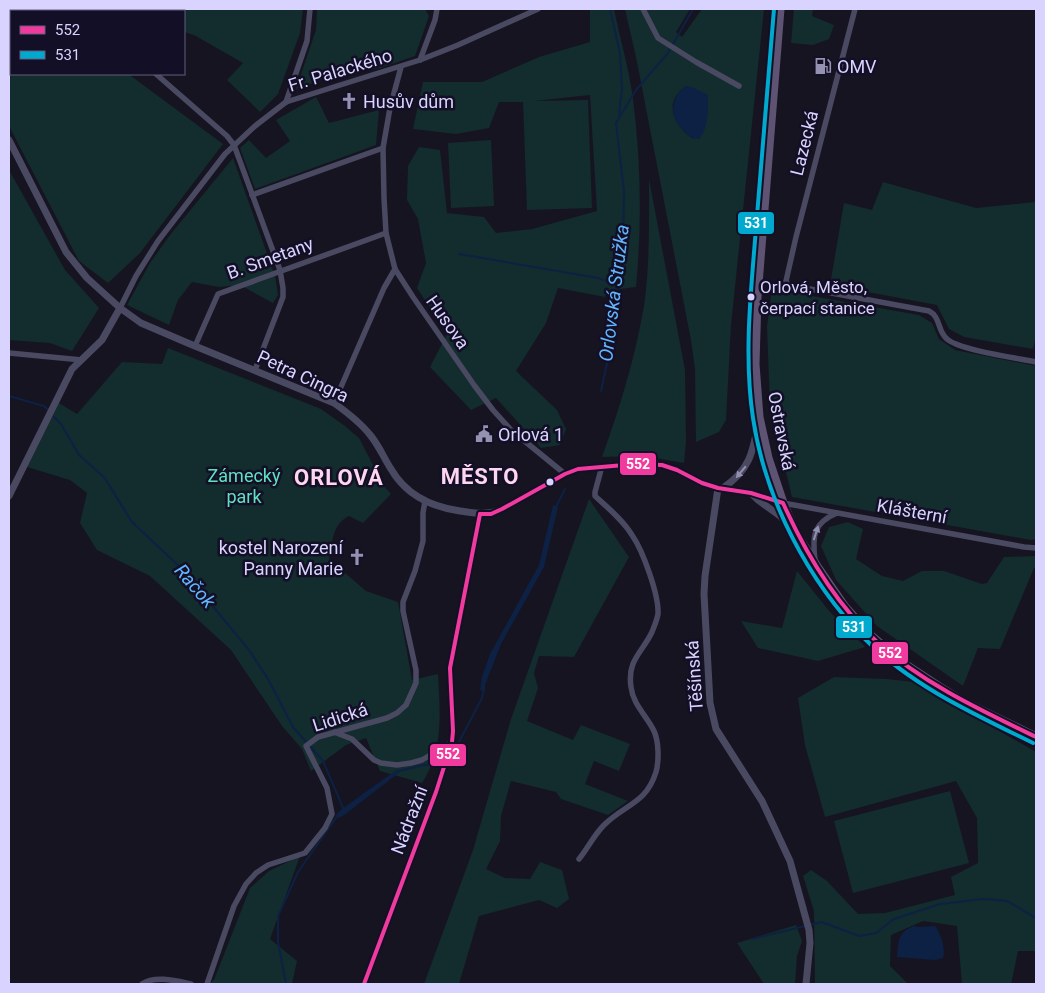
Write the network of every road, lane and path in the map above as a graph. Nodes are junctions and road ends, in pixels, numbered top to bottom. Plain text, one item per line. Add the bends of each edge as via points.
1 (310, 9) edge
2 (437, 9) edge
3 (538, 9) edge
4 (643, 9) edge
5 (780, 9) edge
6 (855, 9) edge
7 (420, 60) junction
8 (401, 67) junction
9 (157, 75) edge
10 (739, 86) dead end
11 (286, 102) junction
12 (9, 140) edge
13 (234, 144) junction
14 (383, 148) junction
15 (252, 195) junction
16 (386, 232) junction
17 (395, 269) junction
18 (280, 270) junction
19 (120, 308) junction
20 (195, 346) junction
21 (9, 353) edge
22 (82, 360) junction
23 (1036, 362) edge
24 (255, 370) junction
25 (334, 403) junction
26 (759, 417) junction
27 (602, 466) junction
28 (565, 474) junction
29 (721, 488) junction
30 (751, 493) junction
31 (9, 496) edge
32 (426, 501) junction
33 (783, 503) junction
34 (838, 512) junction
35 (480, 514) junction
36 (796, 534) junction
37 (1036, 548) edge
38 (816, 564) junction
39 (334, 732) junction
40 (1036, 738) edge
41 (452, 742) junction
42 (579, 858) dead end
43 (142, 984) edge
44 (191, 984) edge
45 (207, 984) edge
46 (364, 984) edge
47 (806, 984) edge

1 - 11 street via 307,42
2 - 7 street via 436,20
3 - 7 street, Fr. Palackého
4 - 10 street via 658,38
5 - 26 main road, Ostravská via 756,318
6 - 23 street, Lazecká via 796,237 786,281 788,285 929,311 938,319 942,334 956,346
7 - 8 street, Fr. Palackého
8 - 11 street, Fr. Palackého
8 - 14 street, Husova
9 - 13 street
11 - 13 street, Fr. Palackého
12 - 19 street, Petra Cingra via 66,252 87,278
13 - 15 street
13 - 19 street, Fr. Palackého via 158,241
14 - 15 street
14 - 16 street, Husova
15 - 18 street
16 - 17 street, Husova
16 - 18 street, B. Smetany
17 - 25 street
17 - 28 street, Husova via 493,410 511,430
18 - 20 street, B. Smetany via 218,294
18 - 24 street via 284,297
19 - 20 street, Petra Cingra via 141,322
19 - 22 street via 102,340
20 - 24 street, Petra Cingra
21 - 22 street
22 - 31 street via 72,370
24 - 25 street, Petra Cingra
25 - 32 street, Petra Cingra via 372,437 403,485
26 -> 29 street via 755,442 746,466 738,477
26 - 33 main road, Ostravská
27 - 28 street, Petra Cingra
27 - 29 street, Petra Cingra via 662,466
27 - 42 street via 594,492 632,534 652,583 658,613 651,634 632,664 631,673 635,700 654,731 657,770 645,794 602,826
28 - 35 street, Petra Cingra via 502,510
29 - 30 street, Petra Cingra
29 - 47 street, Těšínská via 704,576 712,718 775,827 790,861 810,930
30 - 33 street, Petra Cingra
30 - 36 street, Petra Cingra via 780,516
32 - 35 street, Petra Cingra via 450,510
32 - 39 street, Lidická via 423,541 403,602 416,683 406,704 397,713
33 - 34 street, Klášterní
33 - 36 main road, Ostravská
34 - 37 street, Klášterní
38 -> 34 street via 814,535 821,522
35 - 41 street, Nádražní via 450,668
36 - 38 main road, Ostravská
38 - 40 main road, Ostravská via 852,616 892,655 962,701
39 - 41 street via 352,739 381,764 397,765 422,760
39 - 45 street, Lidická via 318,737 306,746 327,788 332,814 325,828 304,852 268,865 246,884 234,906
41 - 46 street, Nádražní
43 - 44 street via 150,980

